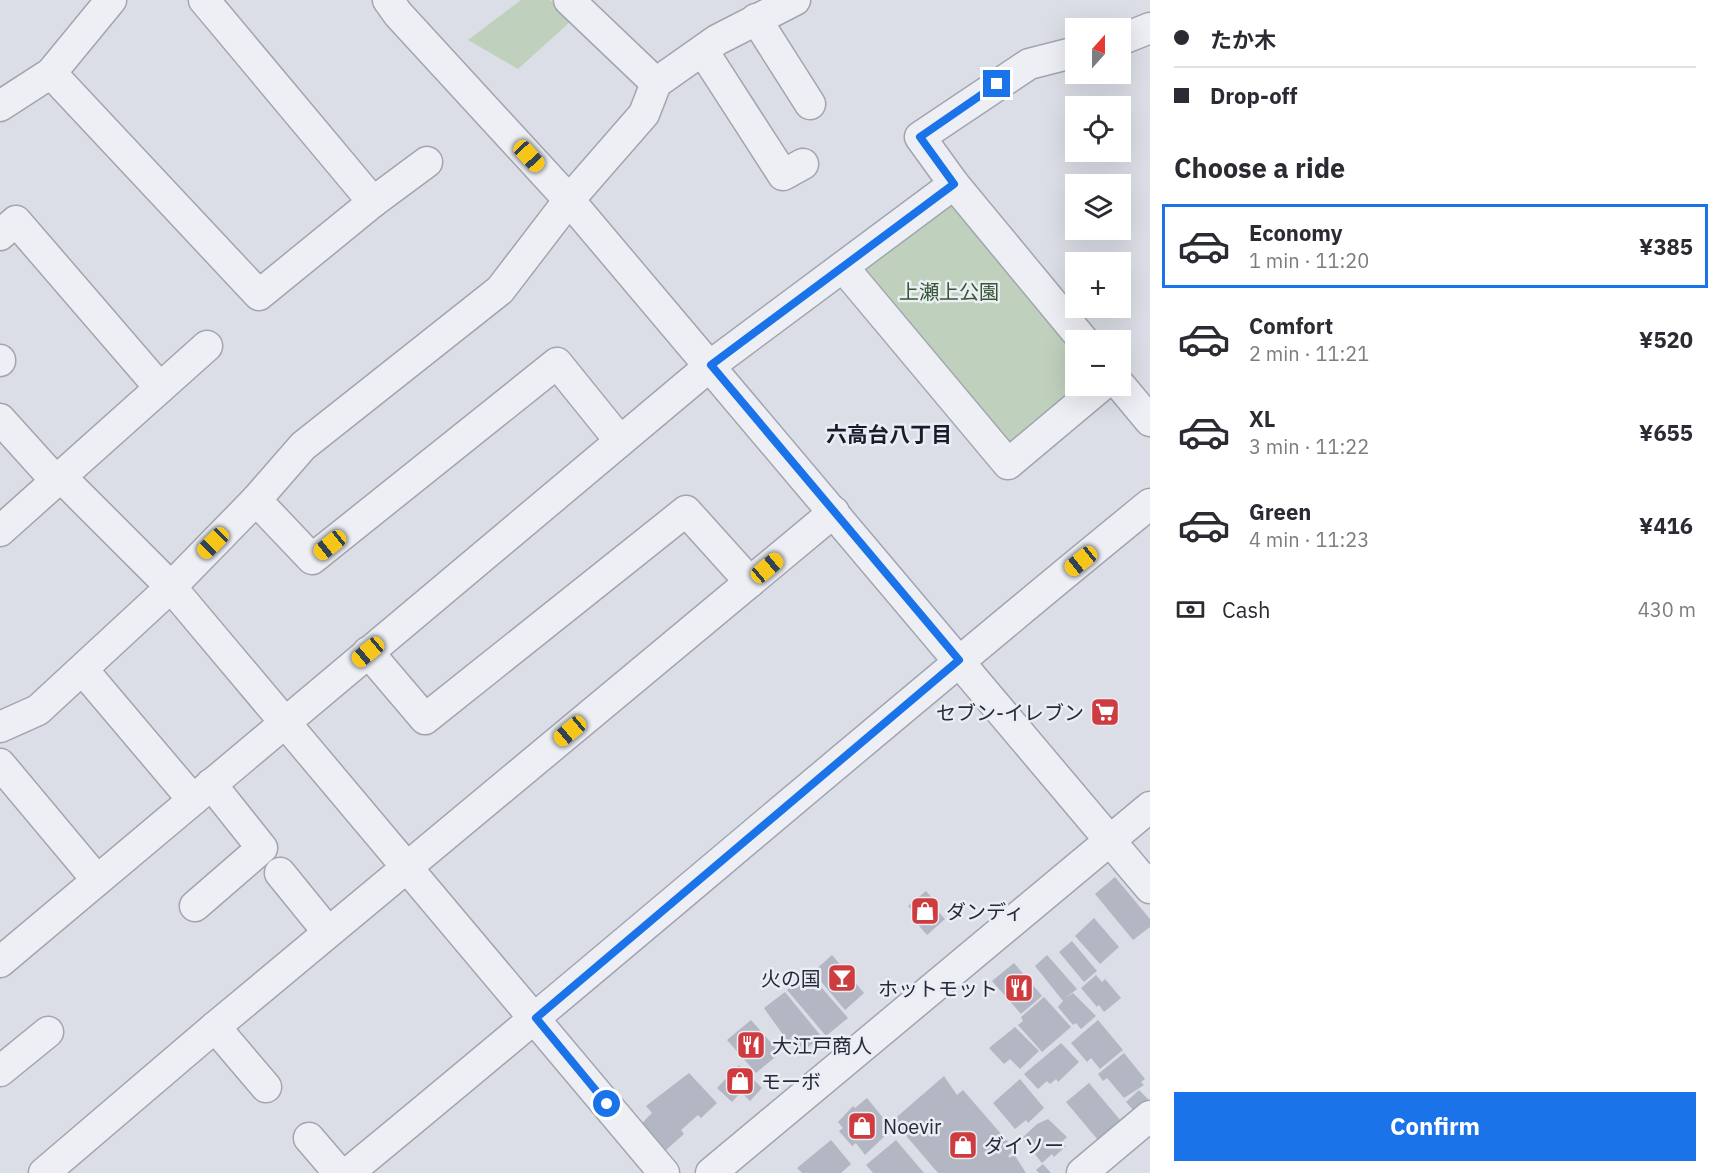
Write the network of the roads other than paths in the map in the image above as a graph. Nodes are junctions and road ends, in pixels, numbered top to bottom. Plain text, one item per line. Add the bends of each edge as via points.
1 (111, 0) edge
2 (204, 0) edge
3 (388, 0) edge
4 (569, 0) edge
5 (795, 0) edge
6 (756, 19) junction
7 (1150, 28) edge
8 (1131, 36) edge
9 (703, 51) junction
10 (1065, 55) edge
11 (51, 73) junction
12 (656, 83) junction
13 (810, 104) dead end
14 (0, 106) edge
15 (427, 162) dead end
16 (803, 164) dead end
17 (954, 184) junction
18 (569, 200) junction
19 (374, 202) junction
20 (0, 235) edge
21 (843, 267) junction
22 (1075, 330) edge
23 (207, 346) dead end
24 (711, 365) junction
25 (159, 388) junction
26 (1089, 396) edge
27 (1129, 396) edge
28 (0, 419) edge
29 (1150, 421) edge
30 (620, 441) junction
31 (59, 479) junction
32 (256, 500) junction
33 (1150, 504) edge
34 (834, 512) junction
35 (0, 531) edge
36 (750, 582) junction
37 (171, 587) junction
38 (368, 652) junction
39 (959, 660) junction
40 (83, 670) junction
41 (285, 723) junction
42 (0, 727) edge
43 (0, 764) edge
44 (202, 792) junction
45 (1150, 807) edge
46 (1110, 841) junction
47 (408, 866) junction
48 (280, 873) dead end
49 (97, 880) junction
50 (1150, 888) edge
51 (195, 906) dead end
52 (328, 932) junction
53 (5, 948) edge
54 (536, 1018) junction
55 (214, 1027) junction
56 (48, 1032) dead end
57 (0, 1071) edge
58 (266, 1087) dead end
59 (1150, 1116) edge
60 (309, 1138) dead end
61 (44, 1173) edge
62 (339, 1173) edge
63 (348, 1173) edge
64 (664, 1173) edge
65 (711, 1173) edge
66 (1082, 1173) edge

1 - 11 street
2 - 19 street
3 - 18 street
4 - 12 street
5 - 6 street
6 - 9 street
6 - 13 street
7 - 8 street
9 - 12 street
9 - 16 street via 783,176
10 - 17 street via 1029,64 920,137
11 - 14 street
11 - 19 street via 259,295
12 - 18 street via 644,114
15 - 19 street
17 - 21 street
17 - 22 street
18 - 24 street
18 - 32 street via 500,291 303,446
20 - 25 street via 16,221
21 - 24 street
21 - 26 street via 1008,464
23 - 25 street
24 - 30 street
24 - 34 street
25 - 31 street
27 - 29 street
28 - 31 street
30 - 32 street via 557,363 312,559
30 - 38 street
31 - 35 street
31 - 37 street
32 - 37 street
33 - 39 street
34 - 36 street
34 - 39 street
36 - 38 street via 686,511 425,718
36 - 47 street
37 - 40 street
37 - 41 street
38 - 41 street
39 - 46 street
39 - 54 street
40 - 42 street via 38,710
40 - 44 street
41 - 44 street
41 - 47 street
43 - 49 street
44 - 49 street
44 - 51 street via 262,848
45 - 46 street
46 - 50 street
46 - 65 street
47 - 52 street
47 - 54 street
48 - 52 street
49 - 53 street
52 - 55 street
54 - 63 street
54 - 64 street
55 - 58 street
55 - 61 street
56 - 57 street
59 - 66 street
60 - 62 street

